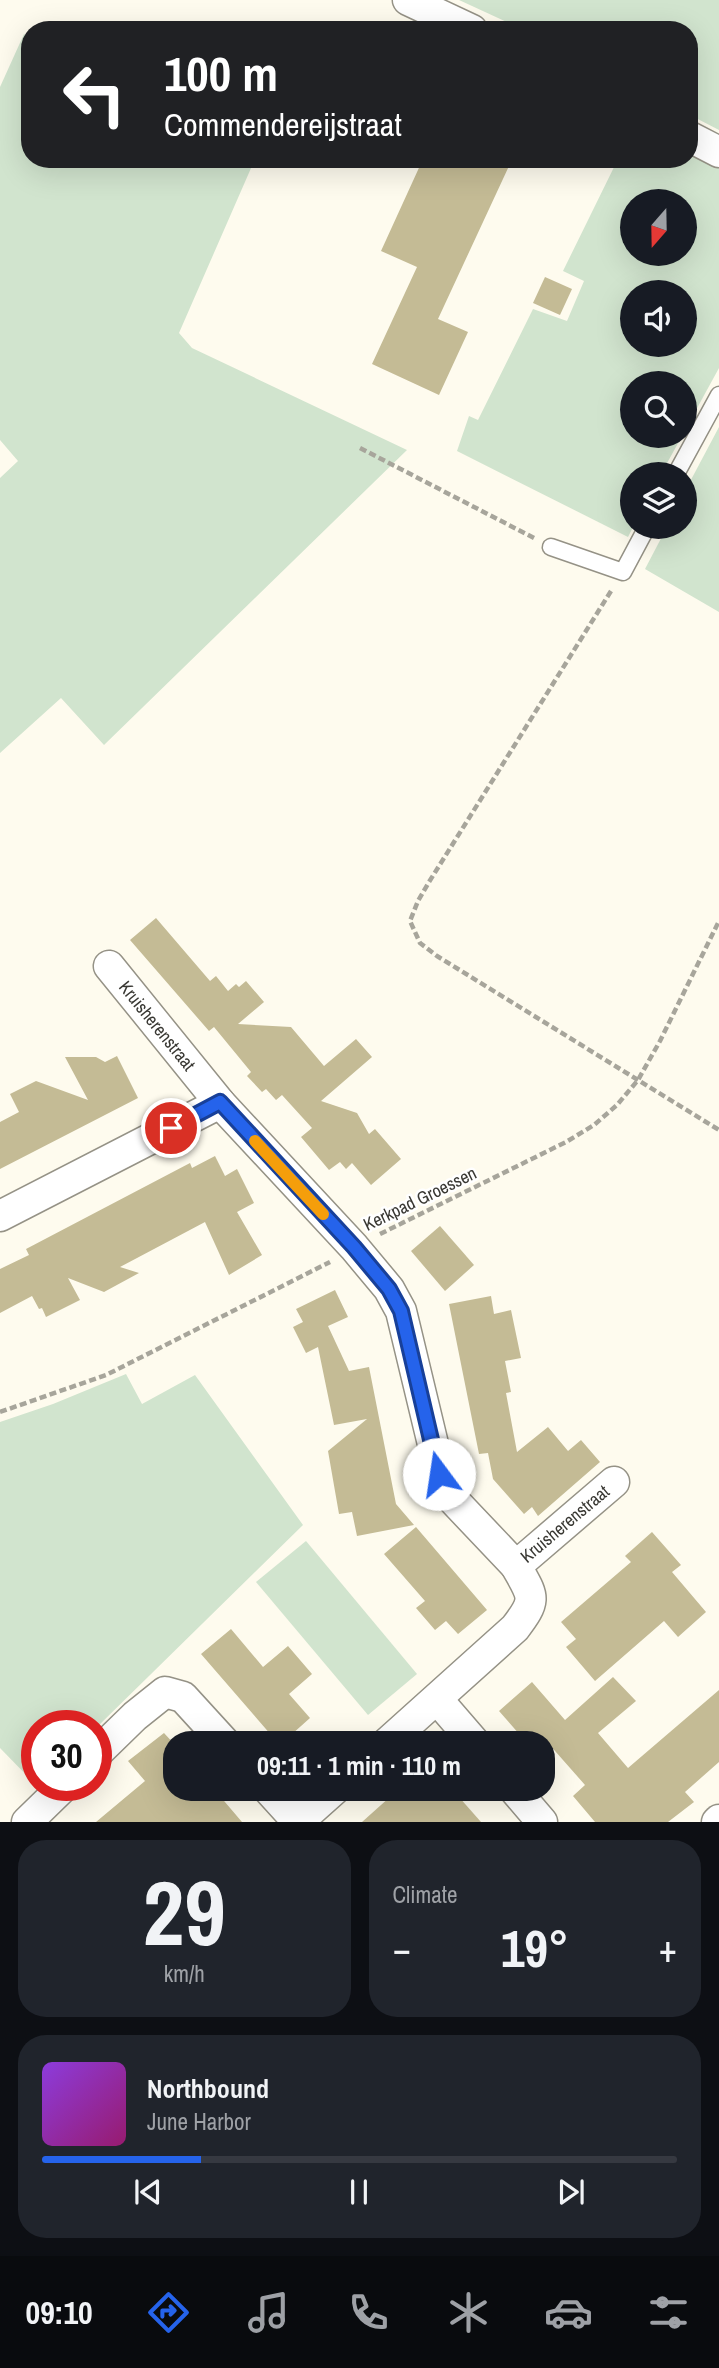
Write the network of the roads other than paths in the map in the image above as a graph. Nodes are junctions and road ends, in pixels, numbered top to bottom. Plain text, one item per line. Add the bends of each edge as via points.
1 (408, 0) edge
2 (453, 21) edge
3 (698, 141) edge
4 (719, 152) edge
5 (719, 395) edge
6 (683, 462) edge
7 (641, 539) edge
8 (551, 547) road end
9 (108, 966) dead end
10 (220, 1102) junction
11 (0, 1216) edge
12 (614, 1482) dead end
13 (516, 1566) junction
14 (438, 1699) junction
15 (214, 1731) edge
16 (401, 1731) edge
17 (465, 1731) edge
18 (112, 1738) edge
19 (49, 1801) edge
20 (279, 1801) edge
21 (321, 1801) edge
22 (524, 1801) edge
23 (27, 1822) edge
24 (542, 1822) edge

1 - 2 street
3 - 4 street
5 - 6 lane
7 - 8 lane via 623,572
9 - 10 street, Kruisherenstraat
10 - 11 street
10 - 13 street, Kruisherenstraat via 389,1289 401,1311 444,1490
12 - 13 street, Kruisherenstraat
13 - 14 street, Kruisherenstraat via 530,1592 530,1609
14 - 16 street, Kruisherenstraat
14 - 17 street
15 - 18 street via 183,1697 165,1692
19 - 23 street
20 - 21 street via 298,1822
22 - 24 street

